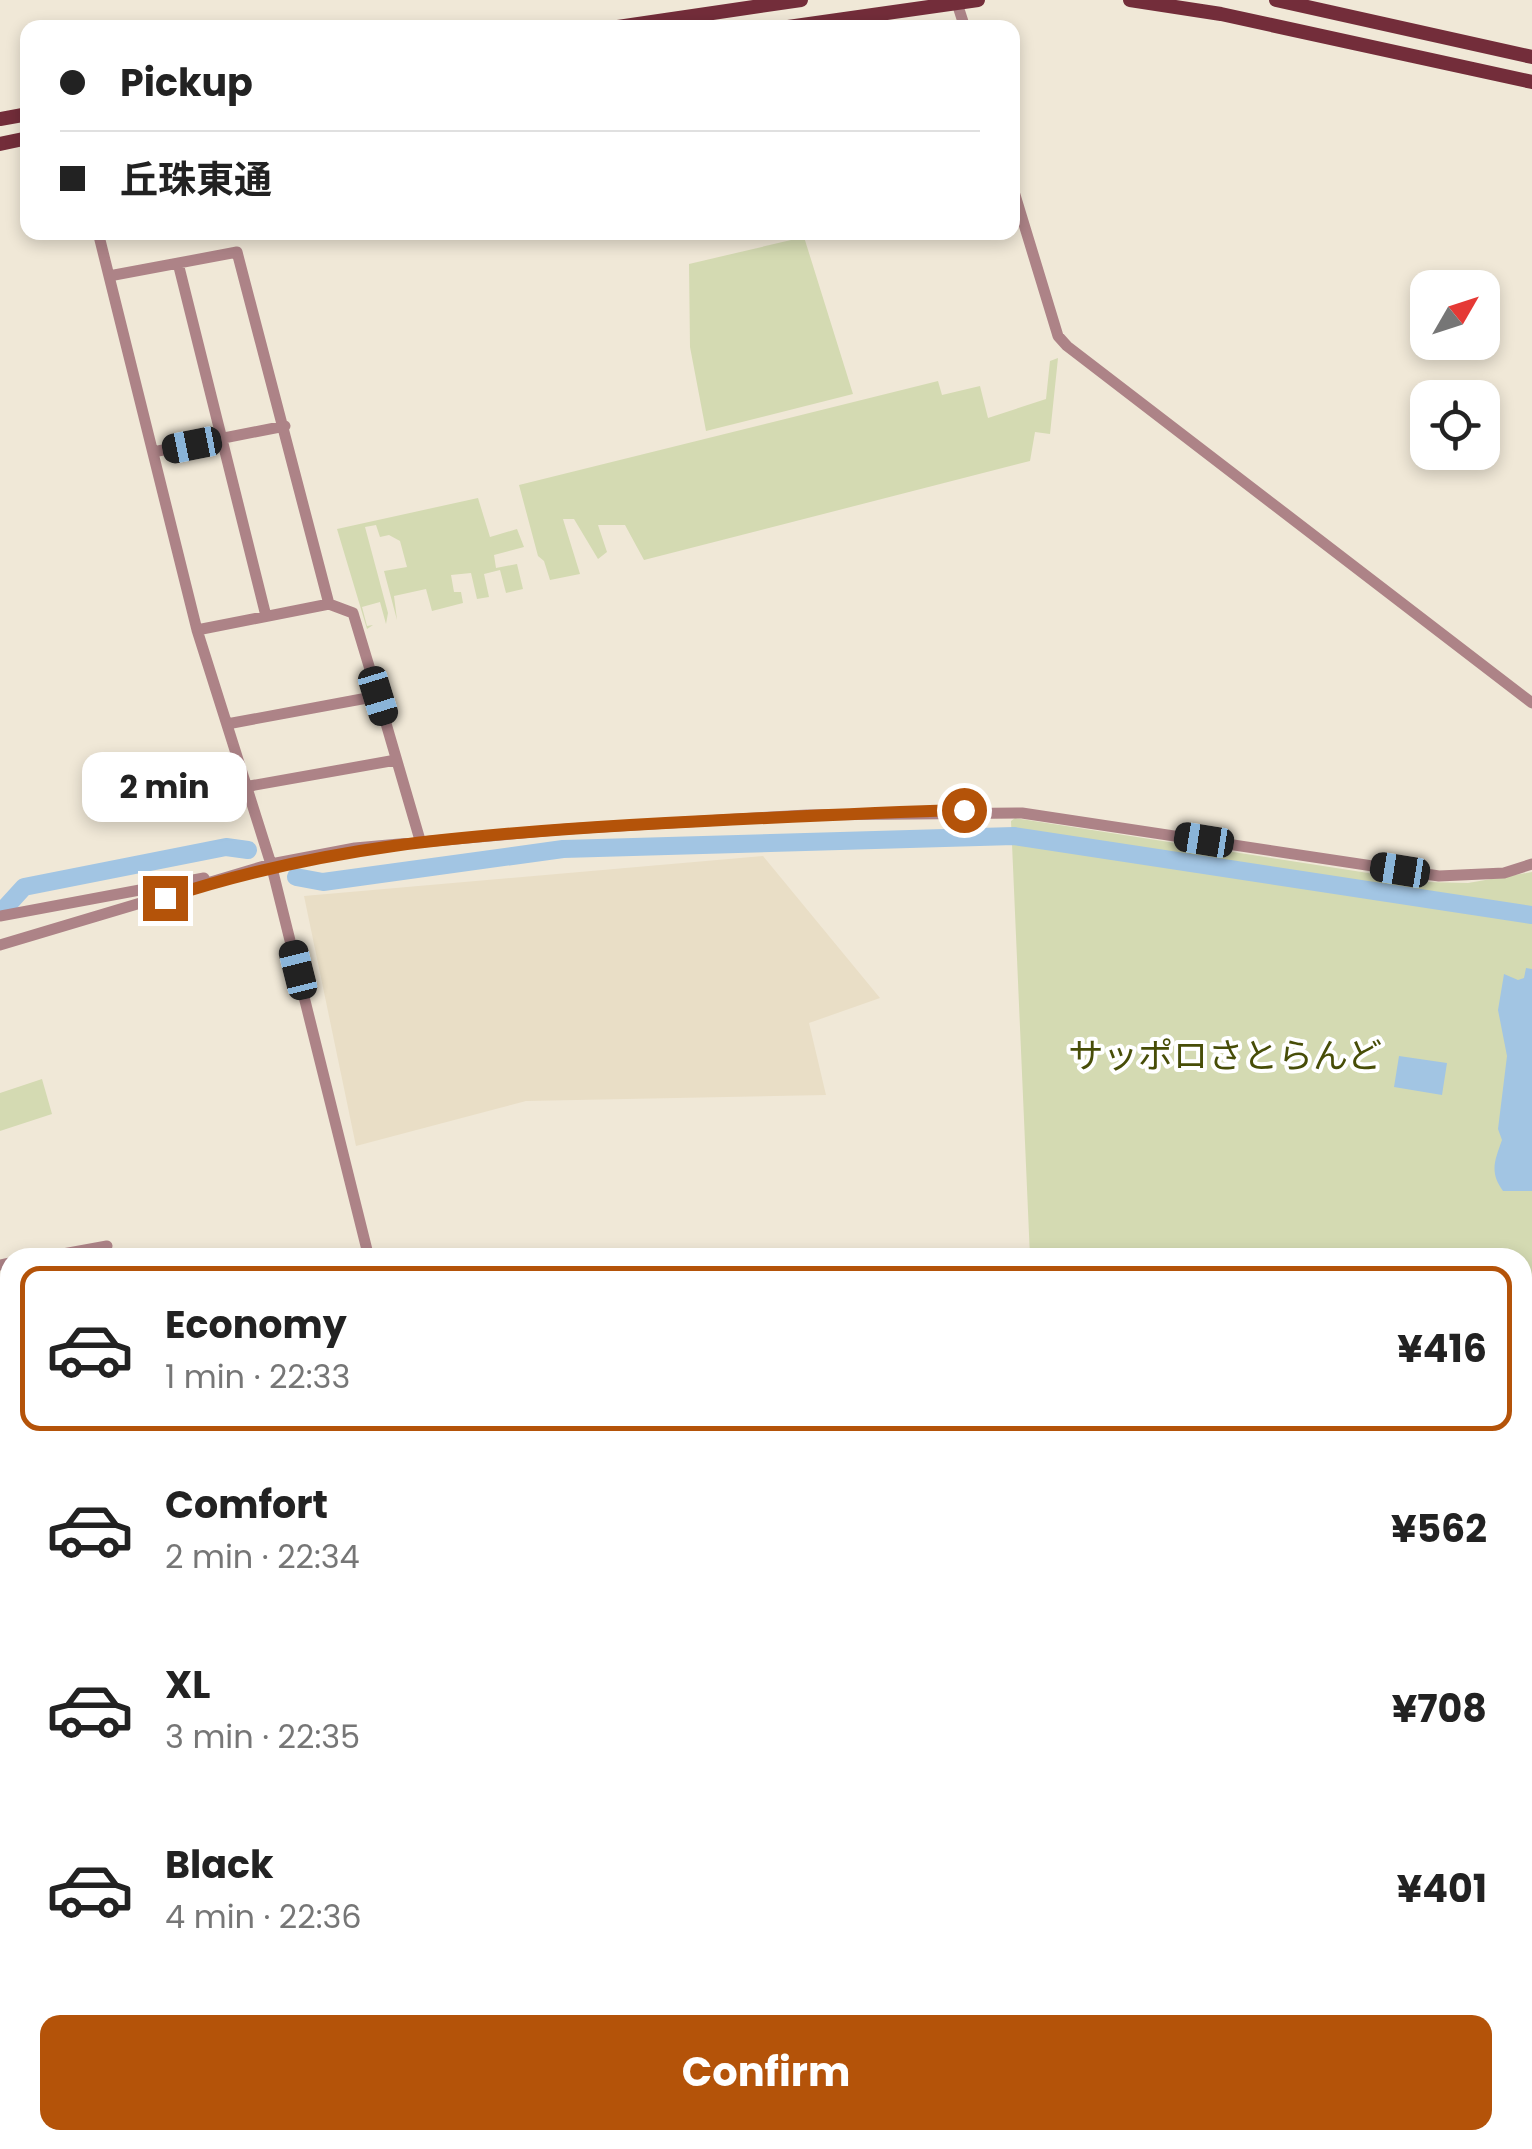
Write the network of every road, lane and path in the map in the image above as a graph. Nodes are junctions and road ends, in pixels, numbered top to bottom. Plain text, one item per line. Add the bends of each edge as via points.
1 (800, 0) edge
2 (978, 0) edge
3 (1130, 0) edge
4 (1276, 0) edge
5 (957, 1) edge
6 (665, 20) edge
7 (833, 20) edge
8 (1532, 57) edge
9 (1532, 82) edge
10 (1020, 211) edge
11 (100, 240) edge
12 (178, 263) junction
13 (109, 276) junction
14 (285, 426) junction
15 (222, 439) junction
16 (153, 452) junction
17 (329, 604) junction
18 (266, 616) junction
19 (198, 630) junction
20 (378, 696) junction
21 (1532, 703) edge
22 (227, 724) junction
23 (396, 760) junction
24 (250, 786) junction
25 (420, 840) junction
26 (271, 864) junction
27 (1532, 864) edge
28 (238, 874) junction
29 (6, 915) edge
30 (0, 945) edge
31 (107, 1246) dead end
32 (96, 1248) edge
33 (366, 1248) edge

1 - 6 main road
2 - 5 main road
3 - 9 main road
4 - 8 main road
5 - 7 main road
10 - 21 street via 1058,336 1067,346
11 - 13 street
12 - 13 street
12 - 14 street via 238,252
12 - 15 street
13 - 16 street
14 - 15 street
14 - 17 street
15 - 16 street
15 - 18 street
16 - 19 street
17 - 18 street
17 - 20 street via 354,613
18 - 19 street
19 - 22 street
20 - 22 street
20 - 23 street
22 - 24 street
23 - 24 street
23 - 25 street
24 - 26 street
25 - 26 street
25 - 27 street via 807,815 992,811 1439,876
26 - 28 street
26 - 33 street
28 - 29 street
28 - 30 street
31 - 32 street

